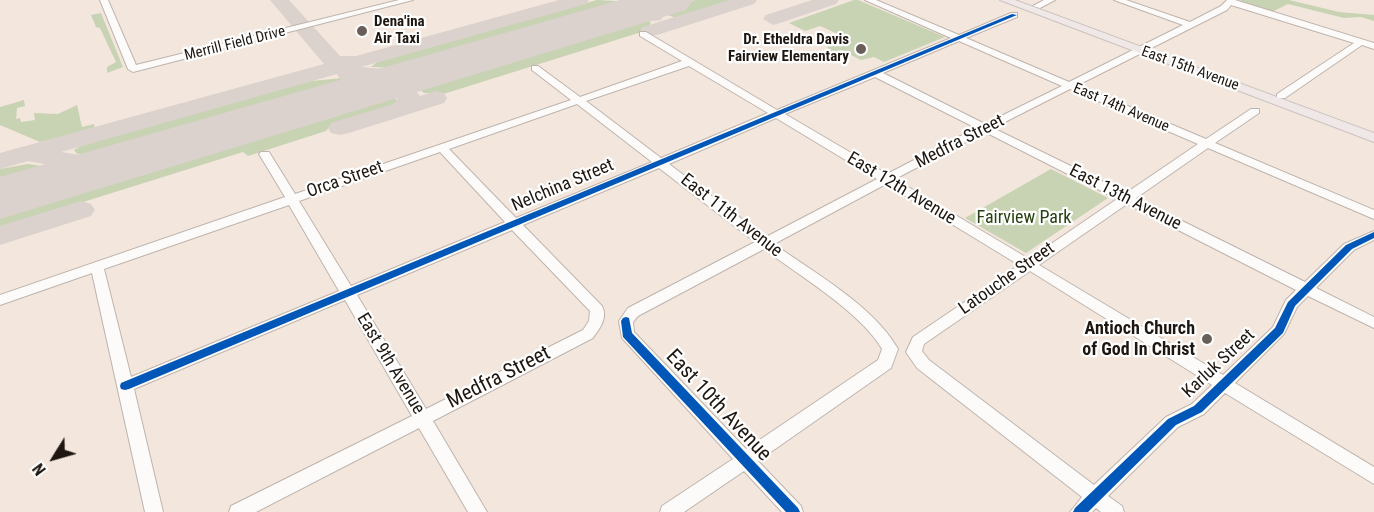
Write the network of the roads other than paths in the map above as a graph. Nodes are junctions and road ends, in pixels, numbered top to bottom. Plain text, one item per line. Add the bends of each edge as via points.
1 (104, 0) edge
2 (409, 0) edge
3 (869, 0) edge
4 (1005, 0) edge
5 (1021, 0) edge
6 (1051, 0) edge
7 (1119, 0) edge
8 (1232, 1) edge
9 (1037, 6) junction
10 (1014, 15) dead end
11 (1189, 24) junction
12 (643, 34) dead end
13 (958, 39) junction
14 (1361, 42) junction
15 (1374, 46) edge
16 (1142, 48) junction
17 (690, 62) junction
18 (535, 68) dead end
19 (875, 73) junction
20 (1070, 86) junction
21 (1281, 96) junction
22 (578, 100) junction
23 (1255, 111) dead end
24 (777, 114) junction
25 (985, 128) junction
26 (1374, 130) edge
27 (1374, 138) edge
28 (1206, 144) junction
29 (441, 147) junction
30 (265, 154) dead end
31 (662, 162) junction
32 (886, 180) junction
33 (1125, 198) junction
34 (292, 199) junction
35 (1374, 215) edge
36 (514, 224) junction
37 (1374, 235) edge
38 (764, 243) junction
39 (1028, 264) junction
40 (97, 267) junction
41 (1306, 288) junction
42 (348, 293) junction
43 (0, 300) edge
44 (626, 321) joint
45 (1374, 323) edge
46 (1224, 384) junction
47 (125, 386) junction
48 (422, 417) junction
49 (745, 460) junction
50 (1374, 476) edge
51 (1095, 496) junction
52 (154, 512) edge
53 (238, 512) edge
54 (478, 512) edge
55 (669, 512) edge
56 (794, 512) edge
57 (1079, 512) edge
58 (1115, 512) edge

1 - 2 street, Merrill Field Drive via 133,69
3 - 13 street, East 14th Avenue
4 - 16 main road, East 15th Avenue
5 - 9 main road, East 15th Avenue
6 - 9 street
7 - 11 street
8 - 11 street, Medfra Street
8 - 14 street
9 - 16 main road, East 15th Avenue
10 - 13 street, Nelchina Street
11 - 16 street, Medfra Street
12 - 17 street, East 12th Avenue
13 - 19 street, Nelchina Street
13 - 20 street, East 14th Avenue
14 - 15 street
14 - 21 street
16 - 20 street, Medfra Street
16 - 21 main road, East 15th Avenue
16 - 27 main road, East 15th Avenue
17 - 22 street, Orca Street
17 - 24 street, East 12th Avenue
18 - 22 street, East 11th Avenue
19 - 24 street, Nelchina Street
19 - 25 street, East 13th Avenue
20 - 25 street, Medfra Street
20 - 28 street, East 14th Avenue
21 - 26 main road, East 15th Avenue
22 - 29 street, Orca Street
22 - 31 street, East 11th Avenue
23 - 28 street, Latouche Street
24 - 31 street, Nelchina Street
24 - 32 street, East 12th Avenue
25 - 32 street, Medfra Street
25 - 33 street, East 13th Avenue
28 - 33 street, Latouche Street
28 - 35 street, East 14th Avenue
29 - 34 street, Orca Street
29 - 36 street
30 - 34 street, East 9th Avenue
31 - 36 street, Nelchina Street
31 - 38 street, East 11th Avenue
32 - 38 street, Medfra Street
32 - 39 street, East 12th Avenue
33 - 39 street, Latouche Street
33 - 41 street, East 13th Avenue
34 - 40 street, Orca Street
34 - 42 street, East 9th Avenue
36 - 42 street, Nelchina Street
36 - 48 street, Medfra Street via 597,310 596,322 588,334
37 - 41 street, Karluk Street via 1348,247
38 - 44 street, Medfra Street via 643,306
38 - 49 street, East 11th Avenue via 878,331 890,349 885,364
39 - 46 street, East 12th Avenue
39 - 51 street, Latouche Street via 918,341 914,352 923,364
40 - 43 street, Orca Street
40 - 47 street
41 - 45 street, East 13th Avenue
41 - 46 street, Karluk Street via 1292,304 1279,330
42 - 47 street, Nelchina Street
42 - 48 street, East 9th Avenue
44 - 49 street, East 10th Avenue via 627,334
46 - 50 street, East 12th Avenue
46 - 51 street, Karluk Street via 1198,409 1172,422
47 - 52 street
48 - 53 street, Medfra Street
48 - 54 street, East 9th Avenue
49 - 55 street
49 - 56 street, East 10th Avenue
51 - 57 street, Karluk Street
51 - 58 street

